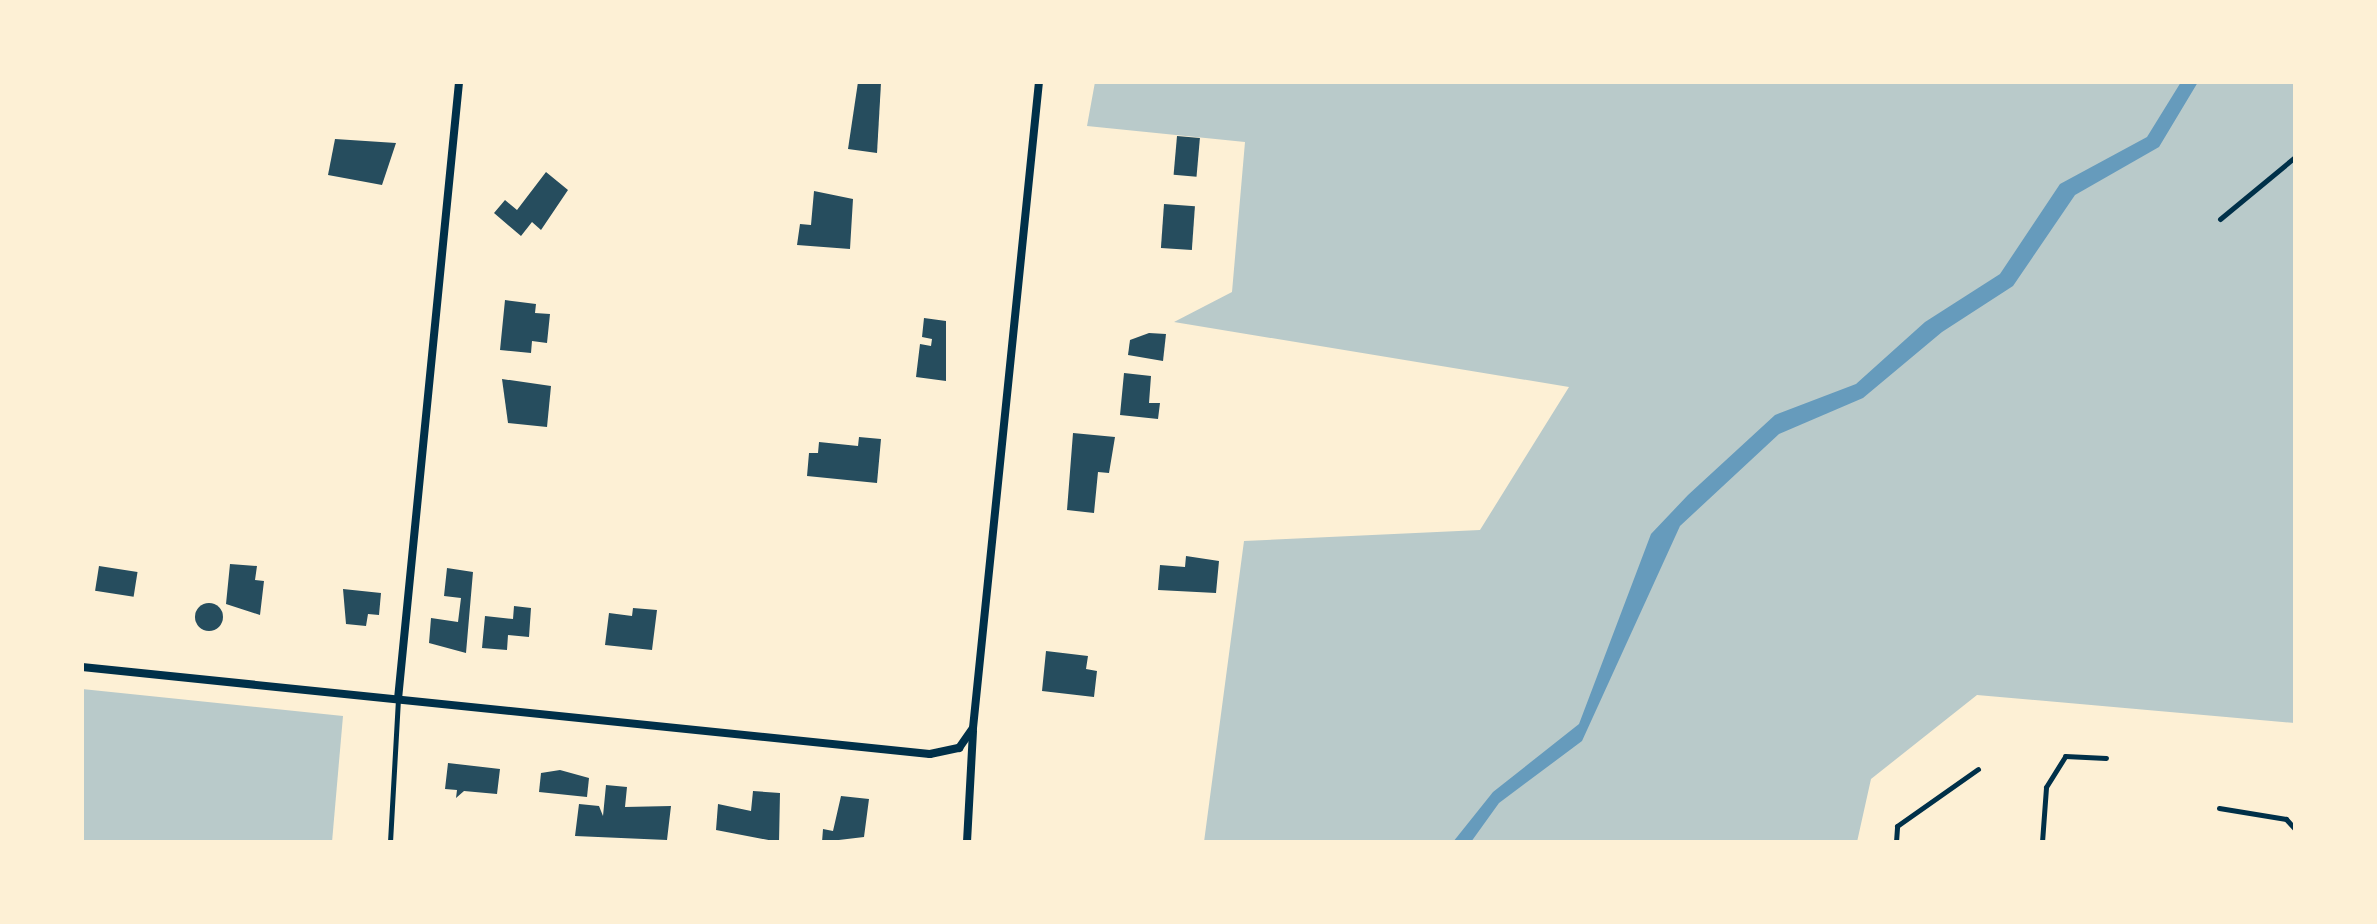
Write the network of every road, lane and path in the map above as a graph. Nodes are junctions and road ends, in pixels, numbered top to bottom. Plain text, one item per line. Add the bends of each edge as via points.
1 (459, 82) edge
2 (1039, 82) edge
3 (2295, 157) edge
4 (2220, 219) dead end
5 (82, 667) edge
6 (398, 699) junction
7 (973, 728) junction
8 (2106, 758) dead end
9 (1978, 769) dead end
10 (2219, 808) dead end
11 (2295, 829) edge
12 (390, 842) edge
13 (967, 842) edge
14 (1896, 842) edge
15 (2042, 842) edge

1 - 6 street
2 - 7 street
3 - 4 lane
5 - 6 street
6 - 7 street via 930,754 959,748
6 - 12 lane
7 - 13 street
8 - 15 lane via 2065,756 2046,787
9 - 14 lane via 1897,826
10 - 11 lane via 2286,819

